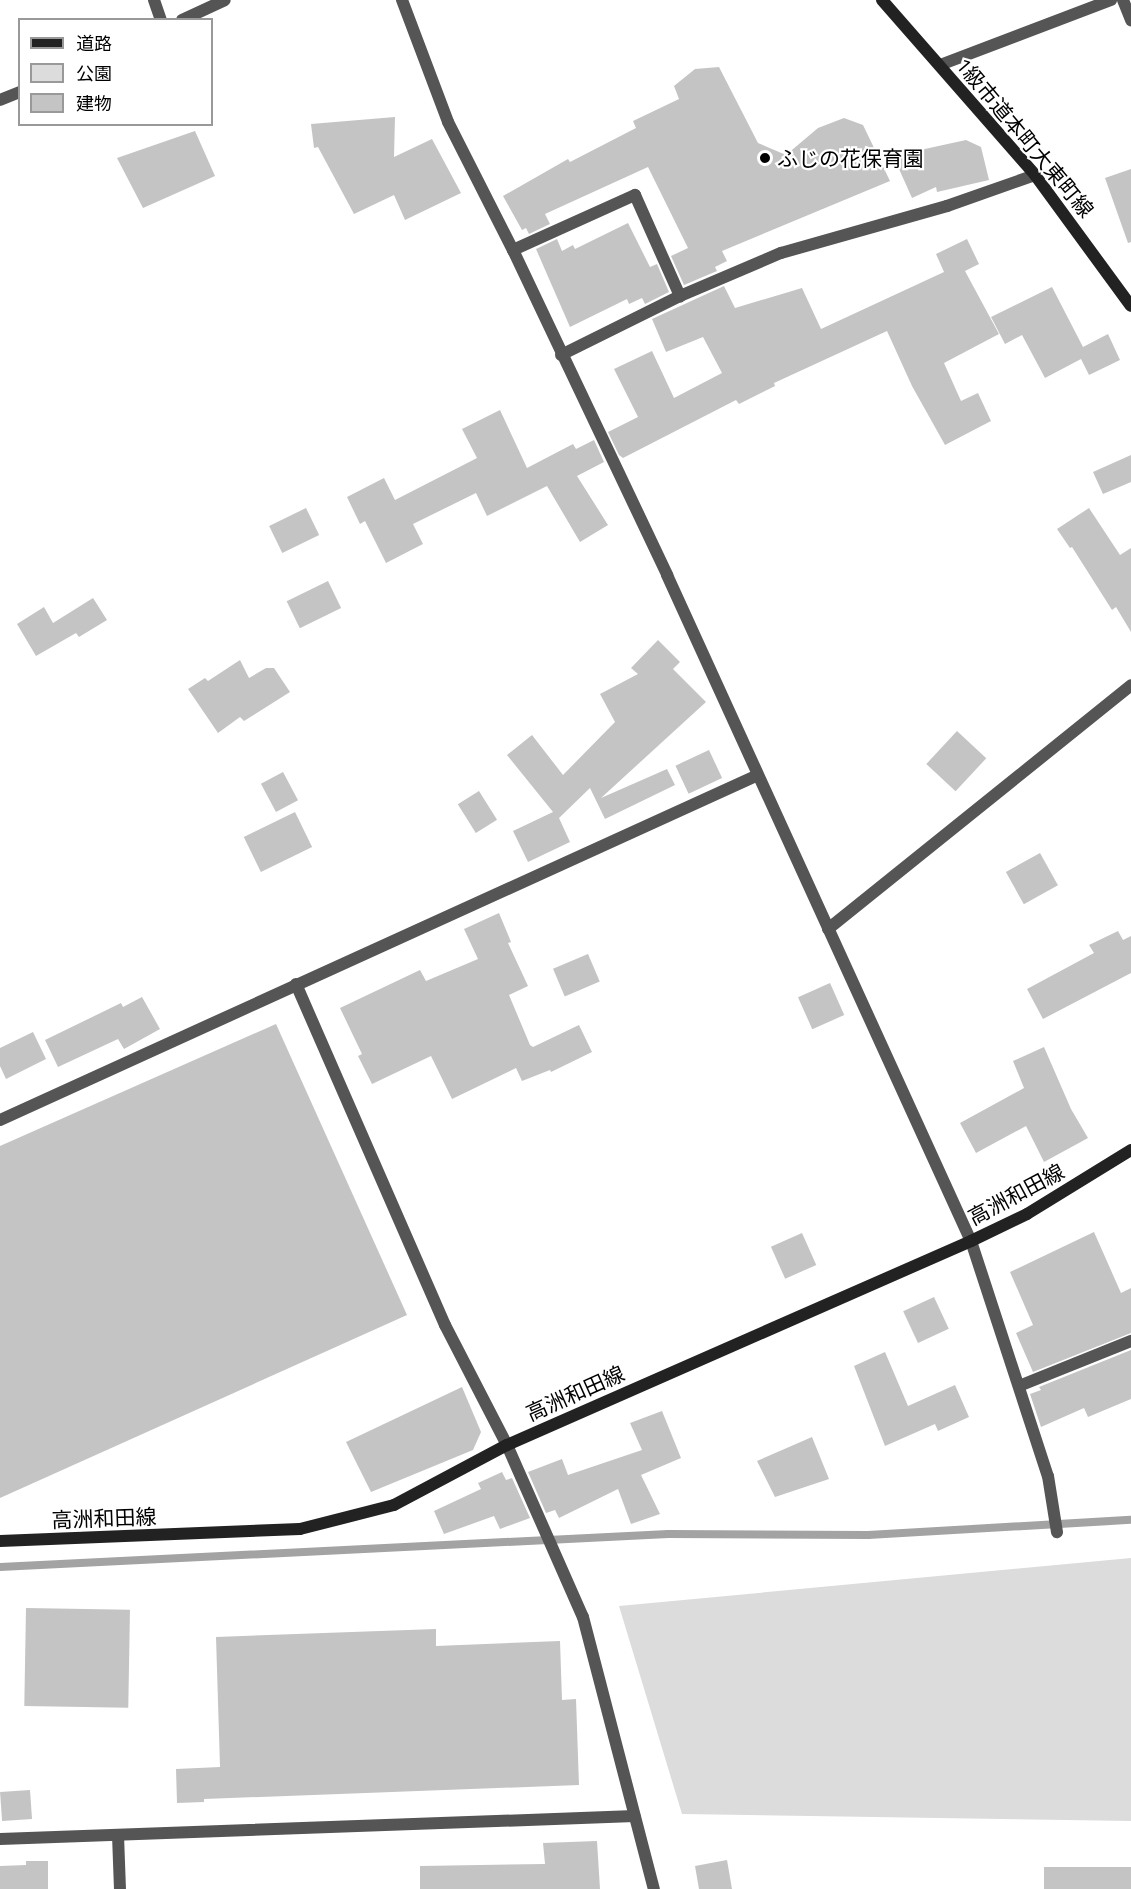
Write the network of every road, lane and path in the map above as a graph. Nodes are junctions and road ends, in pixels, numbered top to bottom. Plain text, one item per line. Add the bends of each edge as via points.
1 (154, 0) edge
2 (225, 0) edge
3 (402, 0) edge
4 (882, 0) edge
5 (1111, 0) edge
6 (1124, 0) edge
7 (160, 18) edge
8 (186, 18) edge
9 (1131, 20) edge
10 (940, 65) junction
11 (18, 93) edge
12 (0, 100) edge
13 (1035, 175) junction
14 (513, 250) junction
15 (680, 296) junction
16 (1131, 306) edge
17 (561, 355) junction
18 (1131, 685) edge
19 (756, 776) junction
20 (828, 928) junction
21 (296, 984) junction
22 (0, 1120) edge
23 (1131, 1150) edge
24 (971, 1241) junction
25 (1131, 1341) edge
26 (1019, 1386) junction
27 (507, 1445) junction
28 (1057, 1532) dead end
29 (0, 1541) edge
30 (635, 1816) junction
31 (118, 1835) junction
32 (0, 1839) edge
33 (120, 1889) edge
34 (654, 1889) edge

1 - 7 street
2 - 8 street
3 - 14 street via 448,122
4 - 10 main road, 1級市道本町大東町線
5 - 10 street
6 - 9 street
10 - 13 main road, 1級市道本町大東町線
11 - 12 street
13 - 15 street via 947,206 781,252
13 - 16 main road, 1級市道本町大東町線
14 - 15 street via 635,195
14 - 17 street
15 - 17 street
17 - 19 street via 667,575
18 - 20 street
19 - 20 street
19 - 21 street
20 - 24 street
21 - 22 street
21 - 27 street via 445,1324
23 - 24 main road, 高洲和田線 via 1027,1214
24 - 26 street
24 - 27 main road, 高洲和田線
25 - 26 street
26 - 28 street via 1048,1476
27 - 29 main road, 高洲和田線 via 394,1505 300,1529
27 - 30 street via 583,1617
30 - 31 street
30 - 34 street
31 - 32 street
31 - 33 street

